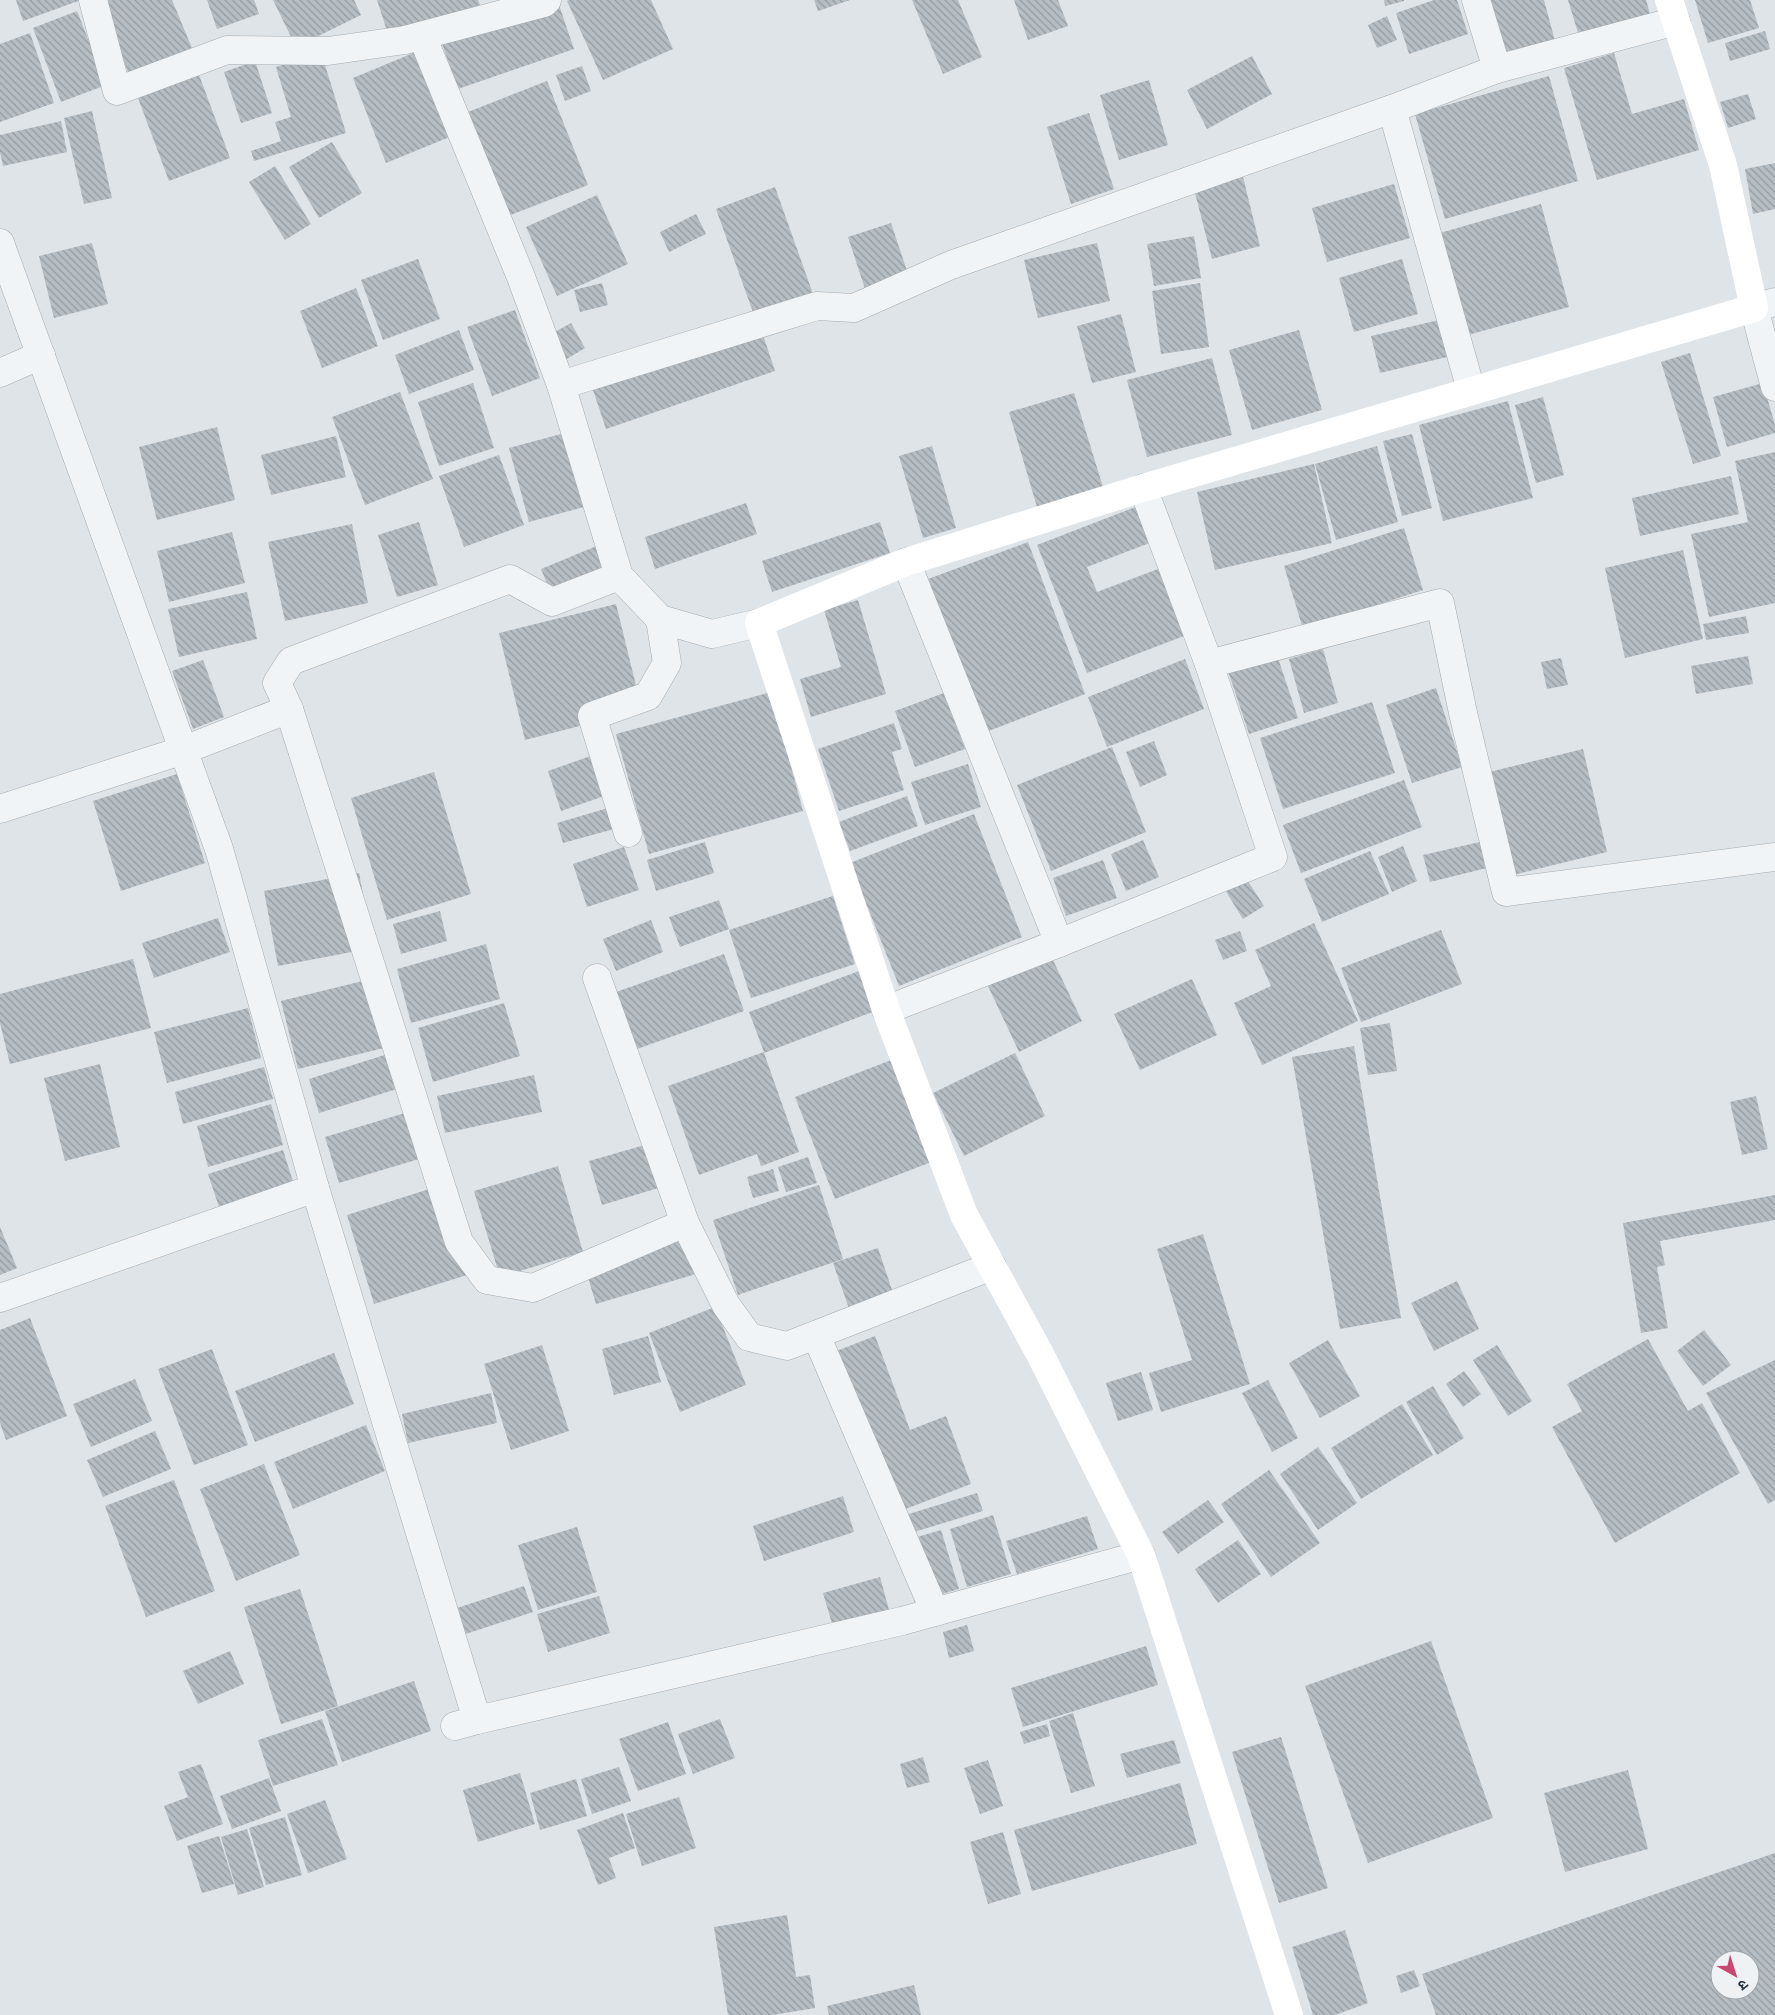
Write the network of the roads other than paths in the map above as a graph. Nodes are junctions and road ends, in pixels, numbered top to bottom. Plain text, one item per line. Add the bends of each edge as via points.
1 (93, 0) edge
2 (547, 0) edge
3 (1476, 0) edge
4 (1672, 11) edge
5 (422, 36) junction
6 (1497, 69) junction
7 (1392, 109) junction
8 (0, 243) edge
9 (1765, 305) edge
10 (41, 355) junction
11 (0, 373) edge
12 (561, 384) junction
13 (1775, 387) edge
14 (1471, 390) junction
15 (1143, 488) junction
16 (906, 562) junction
17 (619, 576) junction
18 (660, 619) junction
19 (759, 623) junction
20 (1209, 664) junction
21 (289, 709) junction
22 (184, 750) junction
23 (0, 809) edge
24 (628, 832) dead end
25 (1775, 857) edge
26 (1059, 944) junction
27 (597, 978) dead end
28 (886, 1010) junction
29 (315, 1188) junction
30 (685, 1223) junction
31 (992, 1266) junction
32 (0, 1298) edge
33 (816, 1335) junction
34 (1141, 1555) junction
35 (935, 1612) junction
36 (1289, 2015) edge

1 - 5 street via 117,90 227,50 328,51
2 - 5 street
3 - 6 street
4 - 6 street
4 - 9 street
5 - 12 street via 521,277
6 - 7 street
7 - 12 street via 951,265 854,308 817,306
7 - 14 street
8 - 10 street
9 - 13 street
9 - 14 street
10 - 11 street
10 - 22 street
12 - 17 street
14 - 15 street
15 - 16 street
15 - 20 street
16 - 19 street
16 - 26 street
17 - 18 street
17 - 21 street via 552,602 510,579 291,661 277,683
18 - 19 street via 712,634
18 - 24 street via 668,664 648,696 592,716
19 - 28 street
20 - 25 street via 1440,603 1506,892
20 - 26 street via 1273,857
21 - 22 street
21 - 30 street via 459,1242 487,1280 533,1288
22 - 23 street
22 - 29 street via 219,849
26 - 28 street
27 - 30 street
28 - 31 street via 964,1215
29 - 32 street
29 - 35 street via 466,1723
30 - 33 street via 726,1305 749,1337 788,1346
31 - 33 street
31 - 34 street
33 - 35 street
34 - 35 street
34 - 36 street

